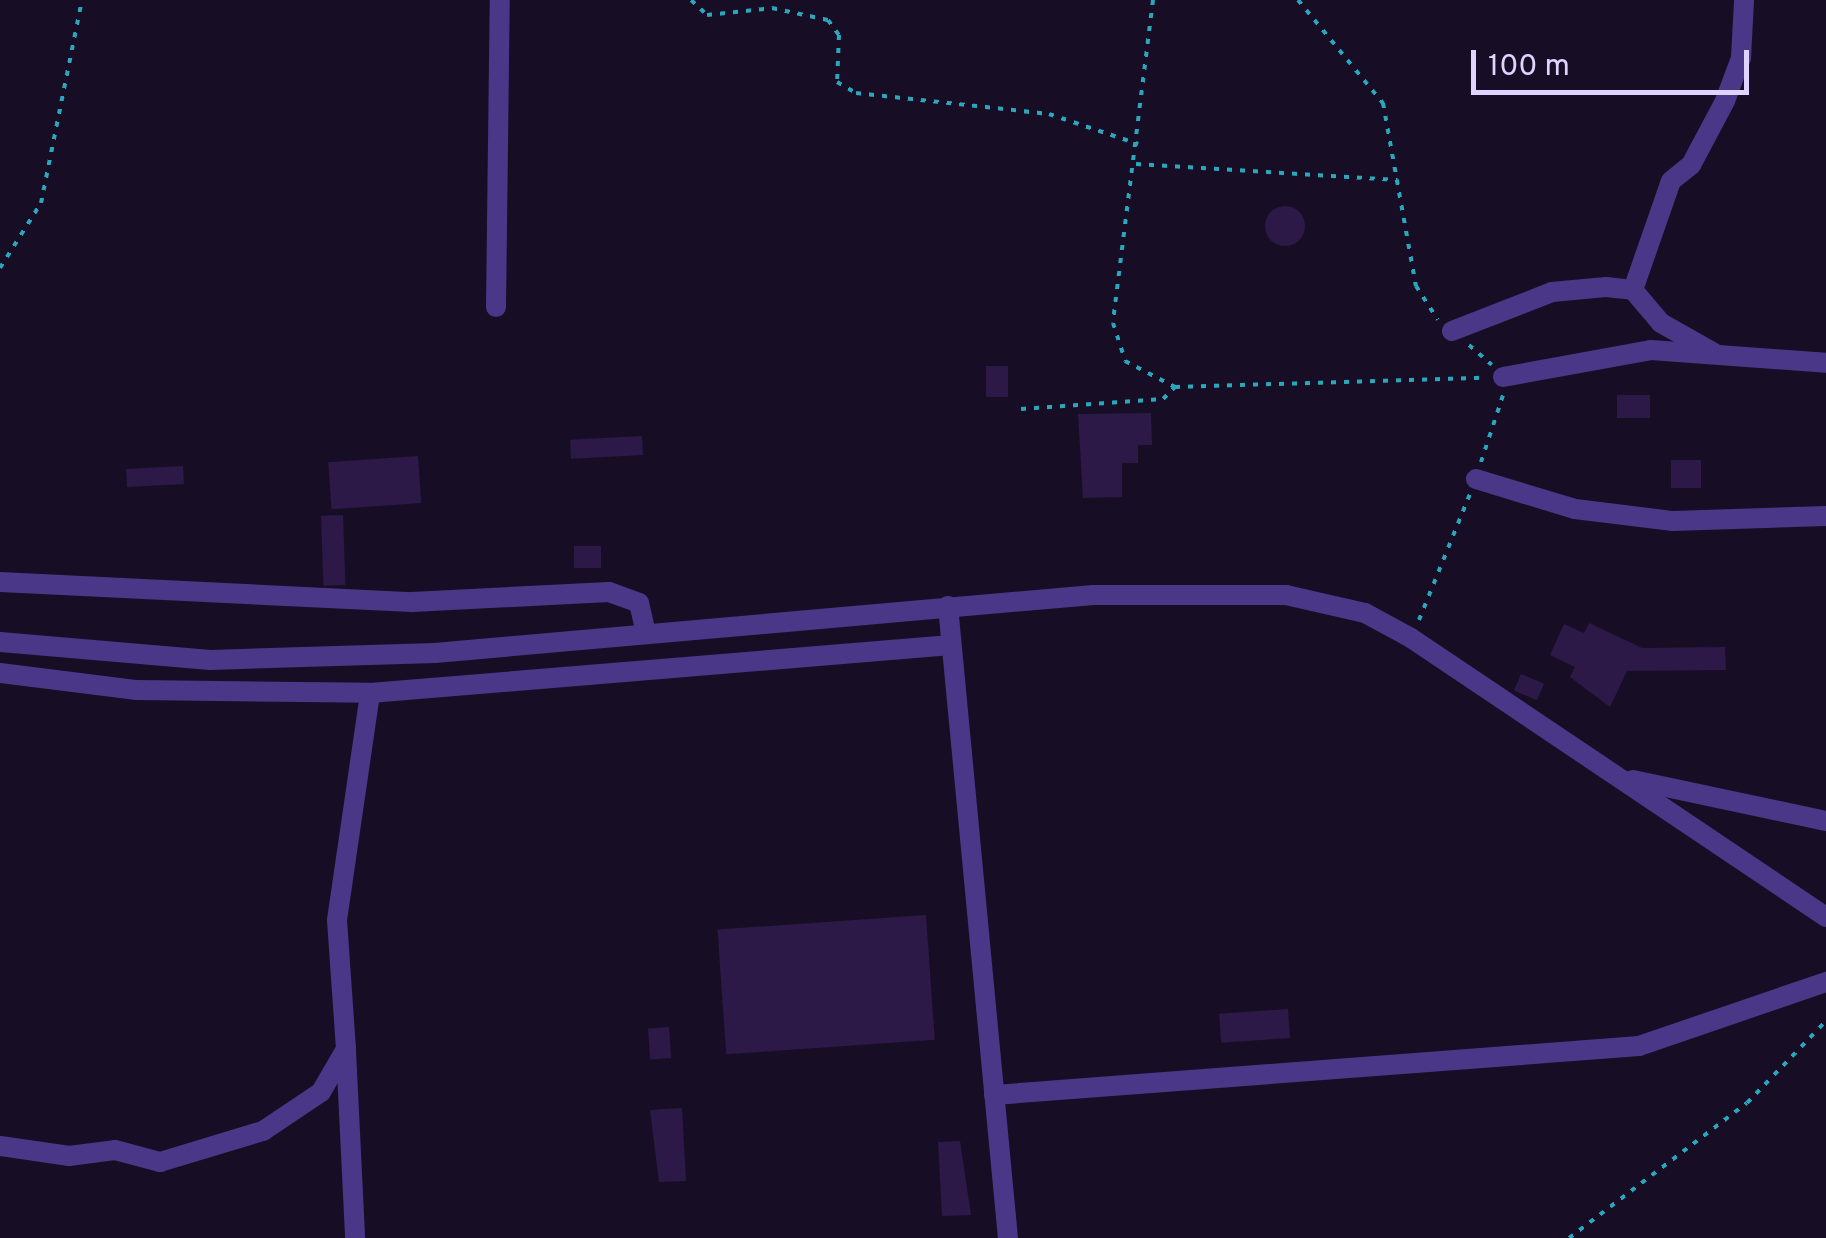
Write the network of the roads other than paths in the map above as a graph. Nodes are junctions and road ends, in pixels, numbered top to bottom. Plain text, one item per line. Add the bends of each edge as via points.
1 (500, 0) edge
2 (1744, 0) edge
3 (1633, 290) junction
4 (496, 307) dead end
5 (1452, 331) road end
6 (1724, 359) junction
7 (1826, 363) edge
8 (1503, 377) road end
9 (1476, 478) road end
10 (1826, 516) edge
11 (0, 582) edge
12 (948, 606) junction
13 (646, 633) junction
14 (0, 642) edge
15 (951, 646) junction
16 (0, 673) edge
17 (370, 693) junction
18 (1620, 777) junction
19 (1826, 821) edge
20 (1826, 917) edge
21 (1826, 982) edge
22 (346, 1049) junction
23 (994, 1095) junction
24 (0, 1146) edge
25 (355, 1238) edge
26 (1008, 1238) edge

1 - 4 street
2 - 3 street via 1741,58 1725,101 1691,164 1670,181
3 - 5 street via 1552,292
3 - 6 street via 1661,323
6 - 7 street
6 - 8 street via 1650,350
9 - 10 street via 1575,509 1674,521
11 - 13 street via 412,602 608,592 639,603
12 - 13 street
12 - 15 street
12 - 18 street via 1188,590 1286,595 1365,613
13 - 14 street via 210,660
15 - 17 street
15 - 23 street
16 - 17 street via 137,690
17 - 22 street via 338,920
18 - 19 street
18 - 20 street
21 - 23 street via 1639,1046
22 - 24 street via 322,1092 263,1132 160,1162 115,1150 69,1156
22 - 25 street
23 - 26 street

